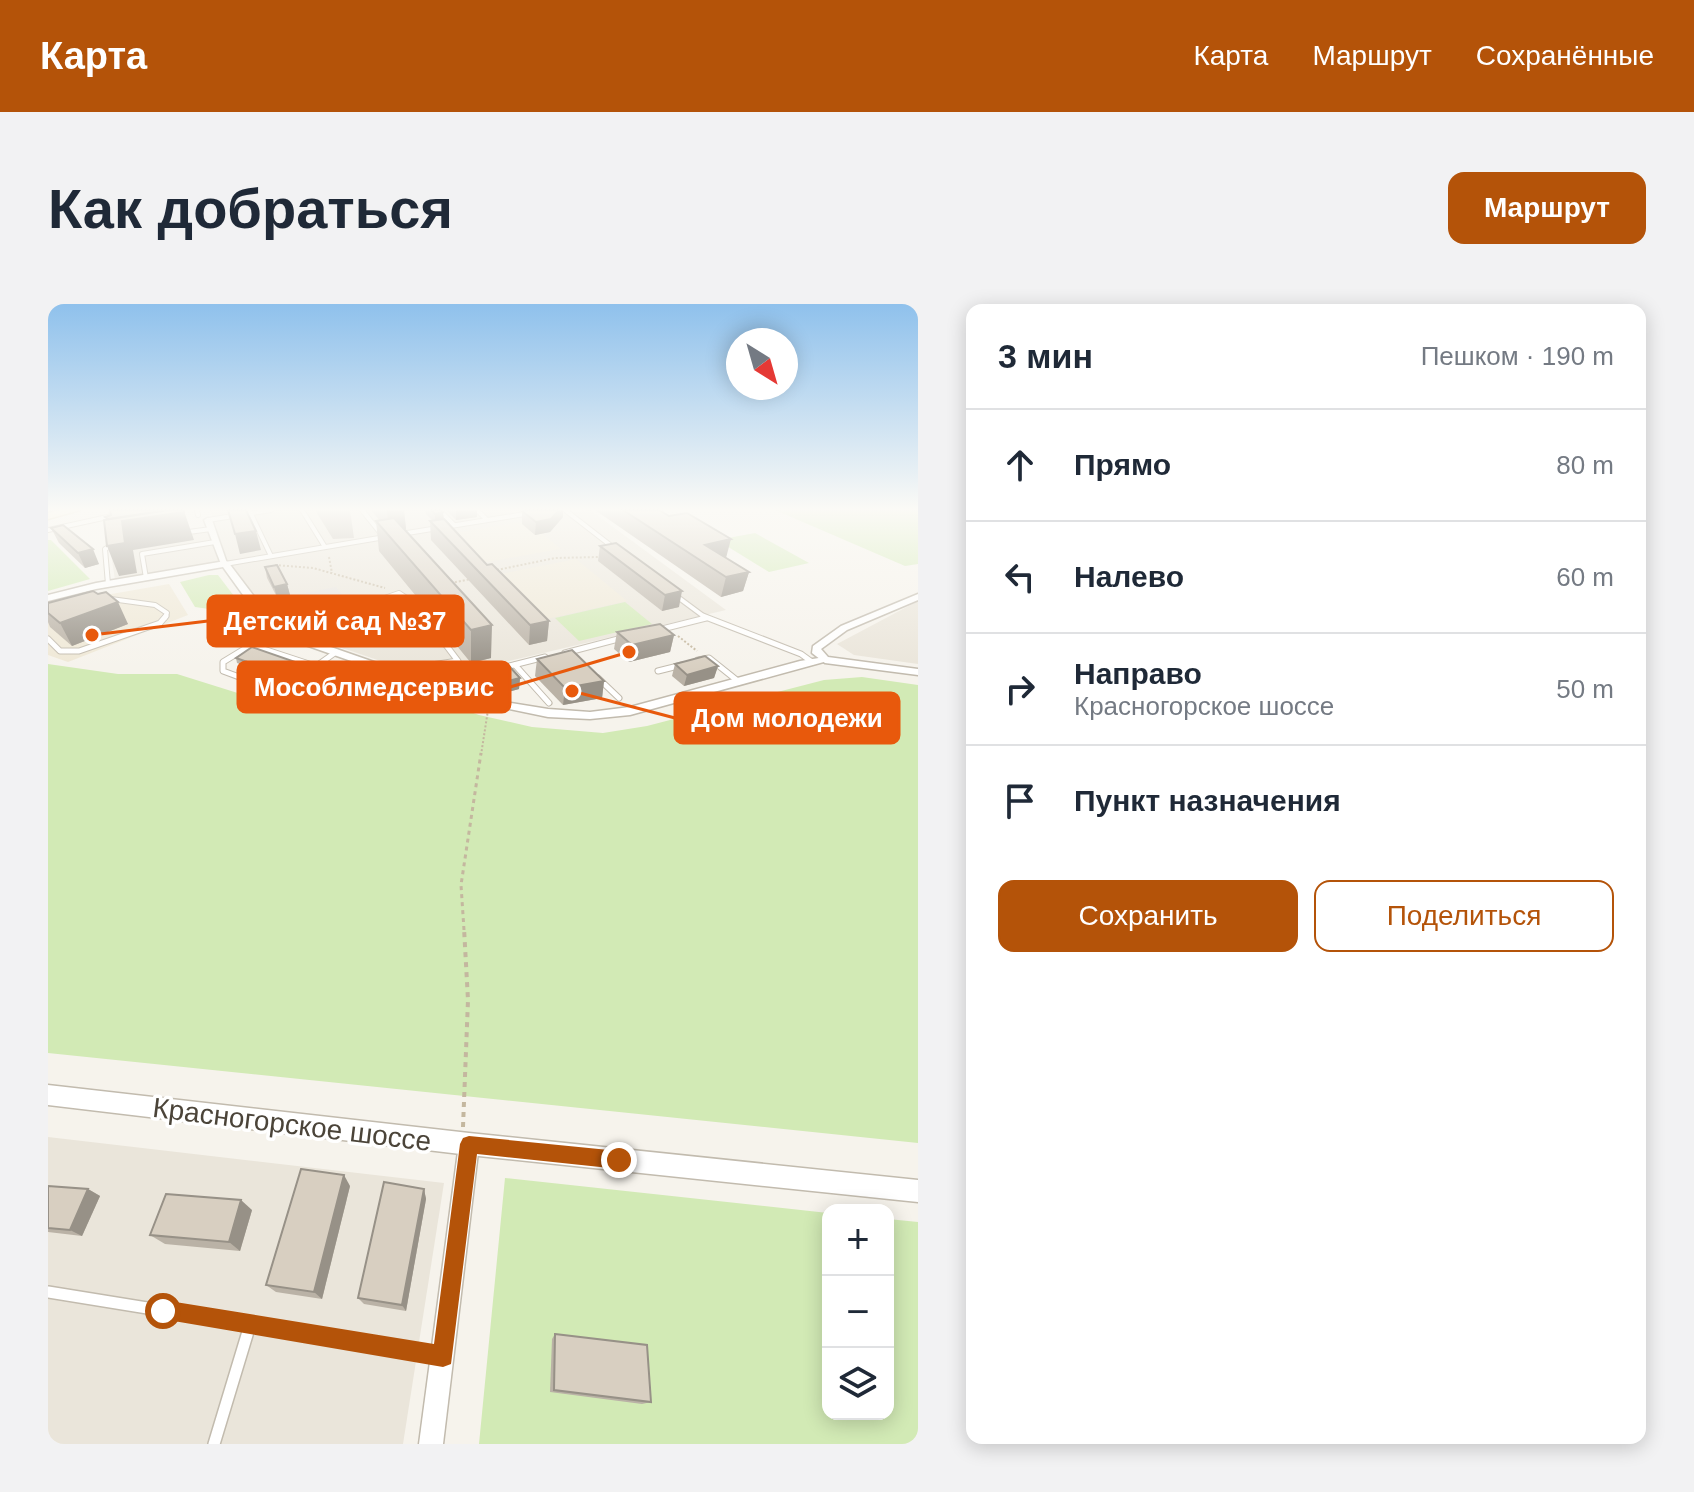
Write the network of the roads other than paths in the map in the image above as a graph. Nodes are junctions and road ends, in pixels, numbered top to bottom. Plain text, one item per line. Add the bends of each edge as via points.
1 (107, 563) edge
2 (144, 563) edge
3 (230, 563) edge
4 (225, 564) junction
5 (146, 578) junction
6 (110, 583) junction
7 (664, 587) edge
8 (918, 597) edge
9 (48, 598) edge
10 (111, 599) junction
11 (99, 603) edge
12 (706, 618) junction
13 (654, 631) edge
14 (284, 633) junction
15 (626, 637) edge
16 (48, 639) edge
17 (336, 652) junction
18 (825, 660) junction
19 (812, 662) junction
20 (515, 665) junction
21 (315, 666) junction
22 (392, 671) junction
23 (658, 671) dead end
24 (918, 672) edge
25 (597, 676) edge
26 (739, 682) junction
27 (475, 683) dead end
28 (434, 685) junction
29 (619, 698) dead end
30 (489, 702) junction
31 (549, 703) dead end
32 (48, 1095) edge
33 (466, 1138) junction
34 (918, 1191) edge
35 (48, 1292) edge
36 (250, 1325) junction
37 (443, 1356) junction
38 (214, 1444) edge
39 (431, 1444) edge

1 - 6 lane
2 - 5 lane
3 - 4 lane
4 - 5 street
4 - 14 street via 263,616
5 - 6 street
6 - 9 street
6 - 10 lane
7 - 12 lane
8 - 18 street via 826,638 816,648
10 - 11 lane
10 - 16 lane via 155,605 166,617 79,651 60,651
12 - 13 lane
12 - 19 lane
14 - 17 street
14 - 22 lane via 399,593 414,603 458,661
15 - 20 lane
17 - 21 lane
17 - 22 street
18 - 19 street
18 - 24 street
19 - 26 street
20 - 28 lane
20 - 31 lane
21 - 21 lane via 280,692 223,671 223,662 249,643
22 - 28 street
23 - 26 lane via 706,658
25 - 29 lane
26 - 30 street via 628,712 576,716
27 - 30 lane
28 - 30 street
32 - 33 street, Красногорское шоссе
33 - 34 street, Красногорское шоссе
33 - 37 street
35 - 36 lane
36 - 37 lane
36 - 38 lane
37 - 39 street

